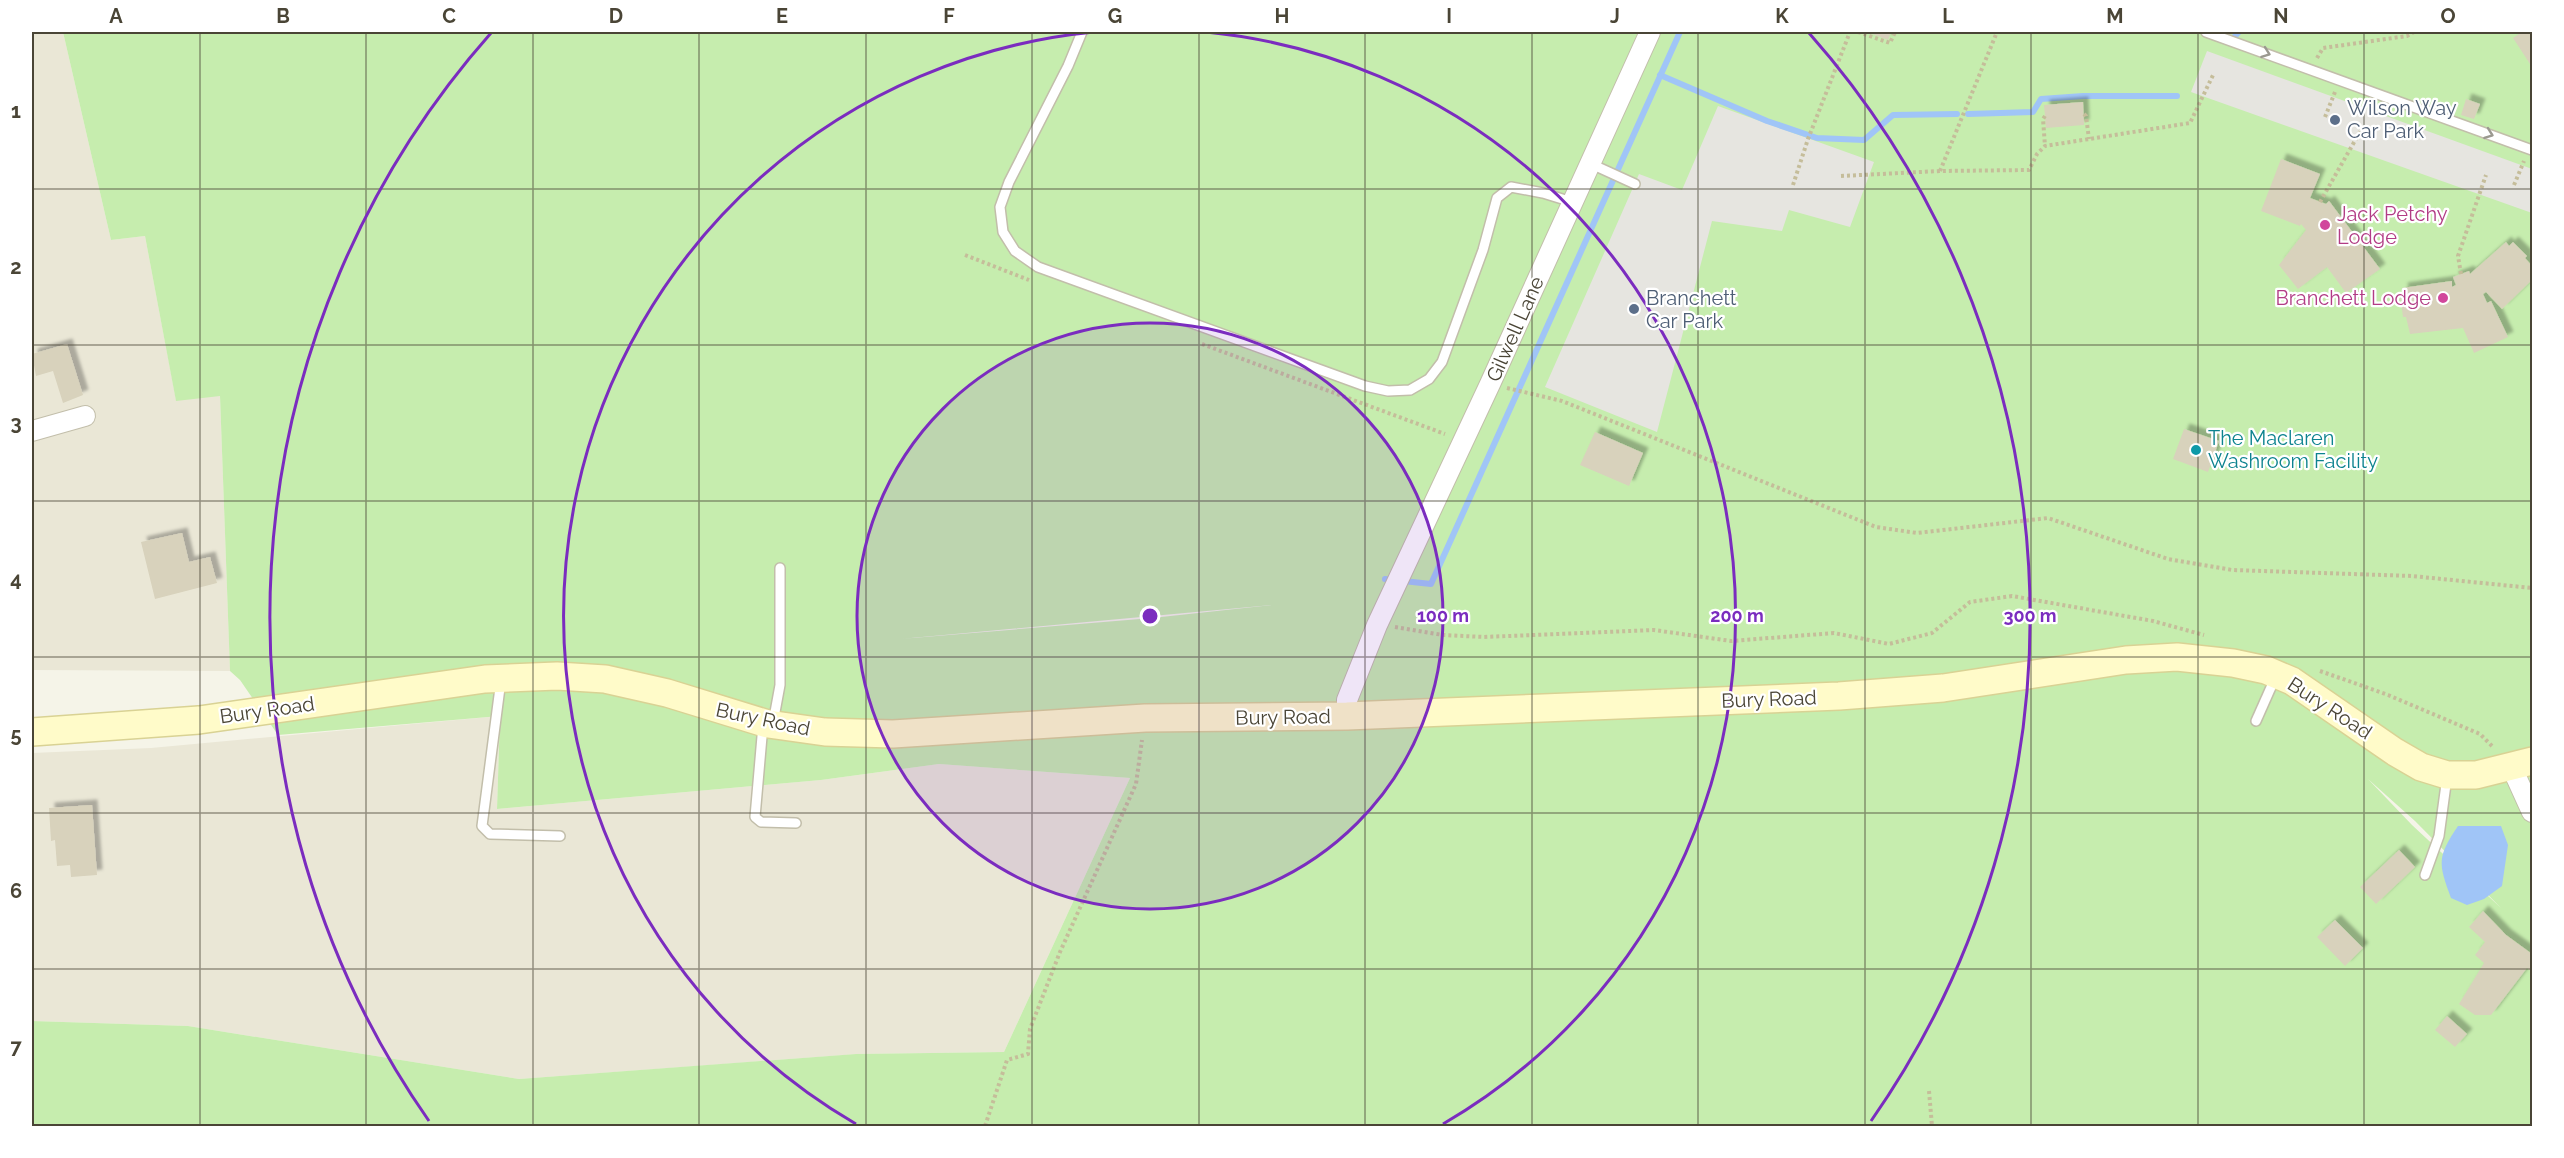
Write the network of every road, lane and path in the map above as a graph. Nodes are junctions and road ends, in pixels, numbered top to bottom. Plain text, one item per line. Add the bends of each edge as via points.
1 (1082, 32) edge
2 (1650, 32) edge
3 (1850, 32) edge
4 (1858, 32) edge
5 (1894, 32) edge
6 (1996, 32) edge
7 (2210, 32) edge
8 (2414, 32) edge
9 (2312, 70) junction
10 (2214, 74) dead end
11 (2339, 80) junction
12 (2084, 114) dead end
13 (2045, 116) dead end
14 (2325, 117) dead end
15 (2361, 130) dead end
16 (2089, 139) junction
17 (2045, 146) junction
18 (2530, 149) edge
19 (1590, 163) junction
20 (1940, 171) junction
21 (2487, 175) dead end
22 (1841, 176) dead end
23 (1635, 184) dead end
24 (1793, 185) dead end
25 (2514, 185) dead end
26 (1572, 202) junction
27 (2320, 202) dead end
28 (965, 255) dead end
29 (2461, 274) dead end
30 (1031, 280) dead end
31 (1197, 342) dead end
32 (1517, 392) dead end
33 (85, 416) dead end
34 (32, 430) edge
35 (1463, 441) junction
36 (780, 568) dead end
37 (2532, 588) edge
38 (1377, 625) junction
39 (2213, 638) dead end
40 (2317, 669) dead end
41 (2277, 674) junction
42 (501, 678) junction
43 (1347, 716) junction
44 (1145, 718) junction
45 (2256, 721) dead end
46 (768, 724) junction
47 (32, 732) edge
48 (2522, 765) edge
49 (2447, 775) junction
50 (2532, 812) edge
51 (796, 823) dead end
52 (560, 836) dead end
53 (2425, 875) dead end
54 (1929, 1091) dead end
55 (985, 1126) edge
56 (1932, 1126) edge

1 - 26 lane via 1000,207 1003,232 1015,251 1038,267 1365,386 1410,390 1429,379 1442,362 1483,250 1497,198 1511,187
2 - 19 street, Gilwell Lane
3 - 24 path
4 - 5 path via 1890,43
6 - 20 path
7 -> 9 lane
8 - 9 path via 2323,48
9 - 11 lane
10 - 16 path via 2190,123
11 - 14 path
11 -> 18 lane
12 - 16 path
13 - 17 path
15 - 27 path
16 - 17 path
17 - 20 path via 2030,170
18 - 25 path
19 - 23 lane
19 - 26 street, Gilwell Lane
20 - 22 path
21 - 29 path via 2458,256
26 - 35 street, Gilwell Lane
28 - 30 path
31 - 35 path
32 - 37 path via 1562,401 1876,527 1917,533 2048,518 2168,559 2232,570 2412,576
33 - 34 street
35 - 38 street, Gilwell Lane
36 - 46 lane via 780,685
38 - 39 path via 1484,637 1654,630 1731,641 1834,633 1889,644 1932,633 1970,602 2012,596 2153,621
38 - 43 street, Gilwell Lane via 1347,700
40 - 48 path via 2480,734
41 - 43 street, Bury Road via 2211,660 2153,657 1943,688 1839,696
41 - 45 lane
41 - 49 street, Bury Road via 2313,694 2395,752 2421,767
42 - 46 street, Bury Road via 604,679
42 - 47 street, Bury Road via 199,720
42 - 52 lane via 482,826 490,834
43 - 44 street, Bury Road
44 - 46 street, Bury Road via 893,735
44 - 55 path via 1136,784 1060,952 1030,1029 1028,1054 1007,1060
46 - 51 lane via 754,817 761,822
48 - 49 street, Bury Road via 2476,775
48 - 50 street
49 - 53 lane via 2439,836
54 - 56 path

